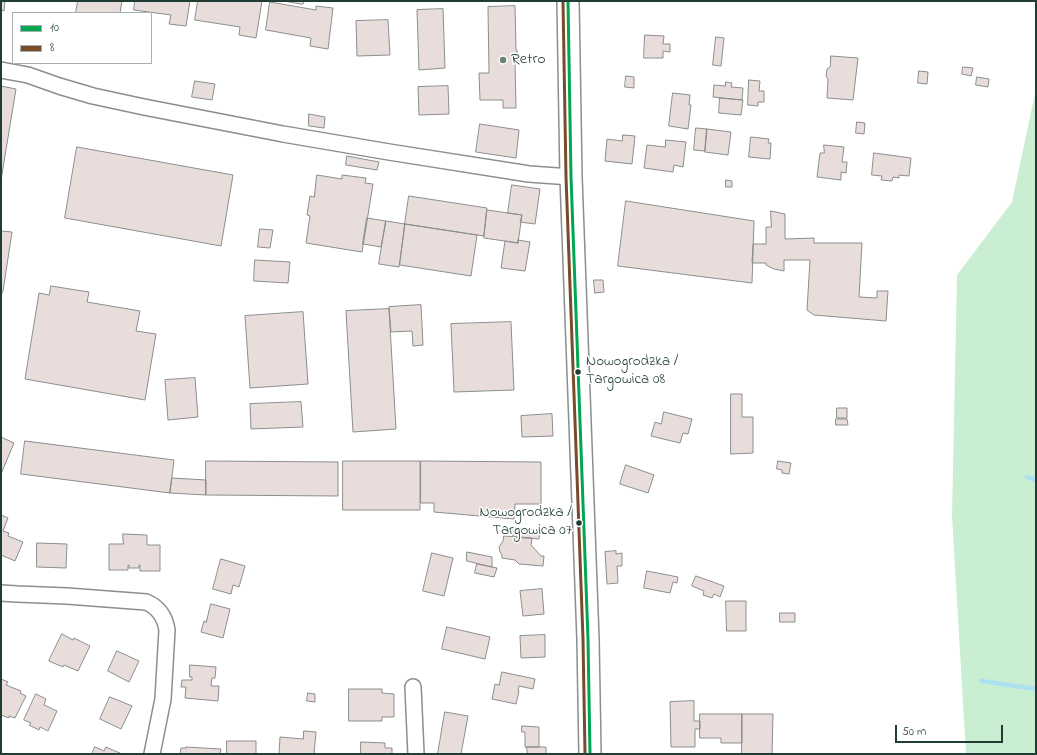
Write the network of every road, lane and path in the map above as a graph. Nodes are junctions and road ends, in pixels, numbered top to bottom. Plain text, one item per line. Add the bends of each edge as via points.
1 (568, 1) edge
2 (1, 70) edge
3 (571, 177) junction
4 (1, 593) edge
5 (413, 687) dead end
6 (152, 754) edge
7 (416, 754) edge
8 (590, 754) edge

1 - 3 main road
2 - 3 street via 28,75 93,96 283,134 544,176
3 - 8 main road via 588,623
4 - 6 street via 146,602 158,610 167,630 163,699
5 - 7 street

